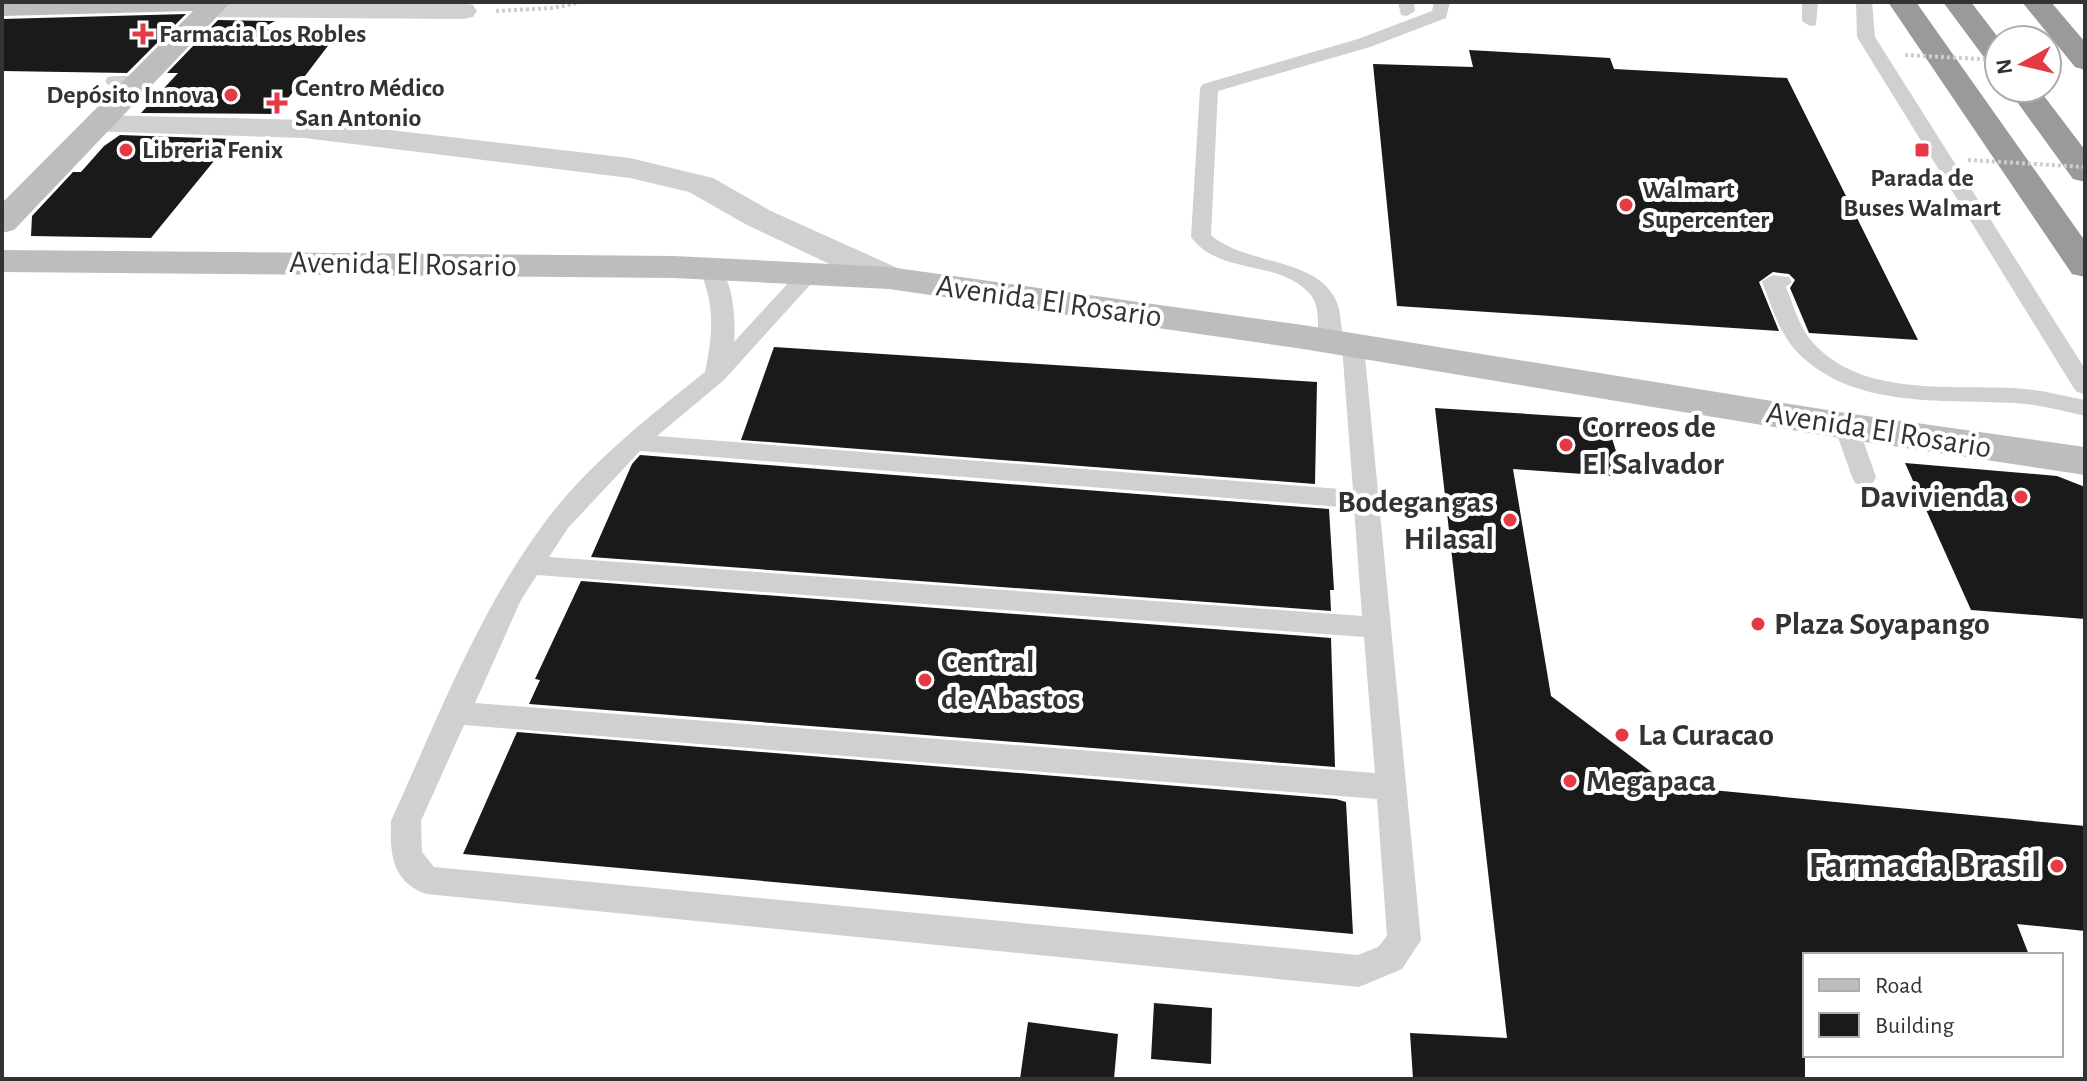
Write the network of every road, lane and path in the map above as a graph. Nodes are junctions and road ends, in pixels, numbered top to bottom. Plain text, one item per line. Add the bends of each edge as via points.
1 (582, 2) edge
2 (1442, 2) edge
3 (1810, 2) edge
4 (1864, 2) edge
5 (1902, 2) edge
6 (1957, 2) edge
7 (2036, 2) edge
8 (212, 5) edge
9 (2, 8) edge
10 (463, 11) joint
11 (1810, 21) dead end
12 (1983, 37) edge
13 (1905, 55) dead end
14 (1983, 58) edge
15 (2085, 61) edge
16 (2034, 104) edge
17 (99, 124) junction
18 (1968, 160) dead end
19 (2085, 170) edge
20 (2, 223) edge
21 (2, 261) edge
22 (2085, 266) edge
23 (711, 270) junction
24 (808, 275) junction
25 (889, 278) junction
26 (1777, 282) dead end
27 (1342, 344) junction
28 (716, 375) junction
29 (2085, 387) edge
30 (2085, 408) edge
31 (1846, 426) junction
32 (634, 442) junction
33 (2085, 461) edge
34 (1864, 477) dead end
35 (1364, 500) junction
36 (531, 565) junction
37 (1375, 627) junction
38 (456, 713) junction
39 (1390, 787) junction

1 - 10 path
2 - 27 lane via 1440,14 1364,43 1209,88 1201,237 1208,247 1312,282 1330,306
3 - 11 lane
4 - 29 lane via 1866,37
5 - 22 highway
6 - 12 highway
7 - 15 highway
8 - 9 street
8 - 10 street
8 - 17 street via 127,81
13 - 14 path, bridge
16 - 19 highway
17 - 20 street
17 - 25 street via 304,129 630,168 701,185
18 - 19 path, bridge
21 - 23 street, Avenida El Rosario
23 - 24 street, Avenida El Rosario
23 - 28 lane via 725,301
24 - 25 street, Avenida El Rosario
24 - 28 lane
25 - 27 street, Avenida El Rosario
26 - 30 lane via 1804,346 1856,381 1927,394 2044,398
27 - 31 street, Avenida El Rosario
27 - 35 lane
28 - 32 lane
31 - 33 street, Avenida El Rosario
31 - 34 lane
32 - 35 lane
32 - 36 lane via 559,522
35 - 37 lane
36 - 37 lane
36 - 38 lane via 509,596
37 - 39 lane
38 - 39 lane
38 - 39 lane via 406,821 406,857 426,880 1359,971 1390,958 1404,940

